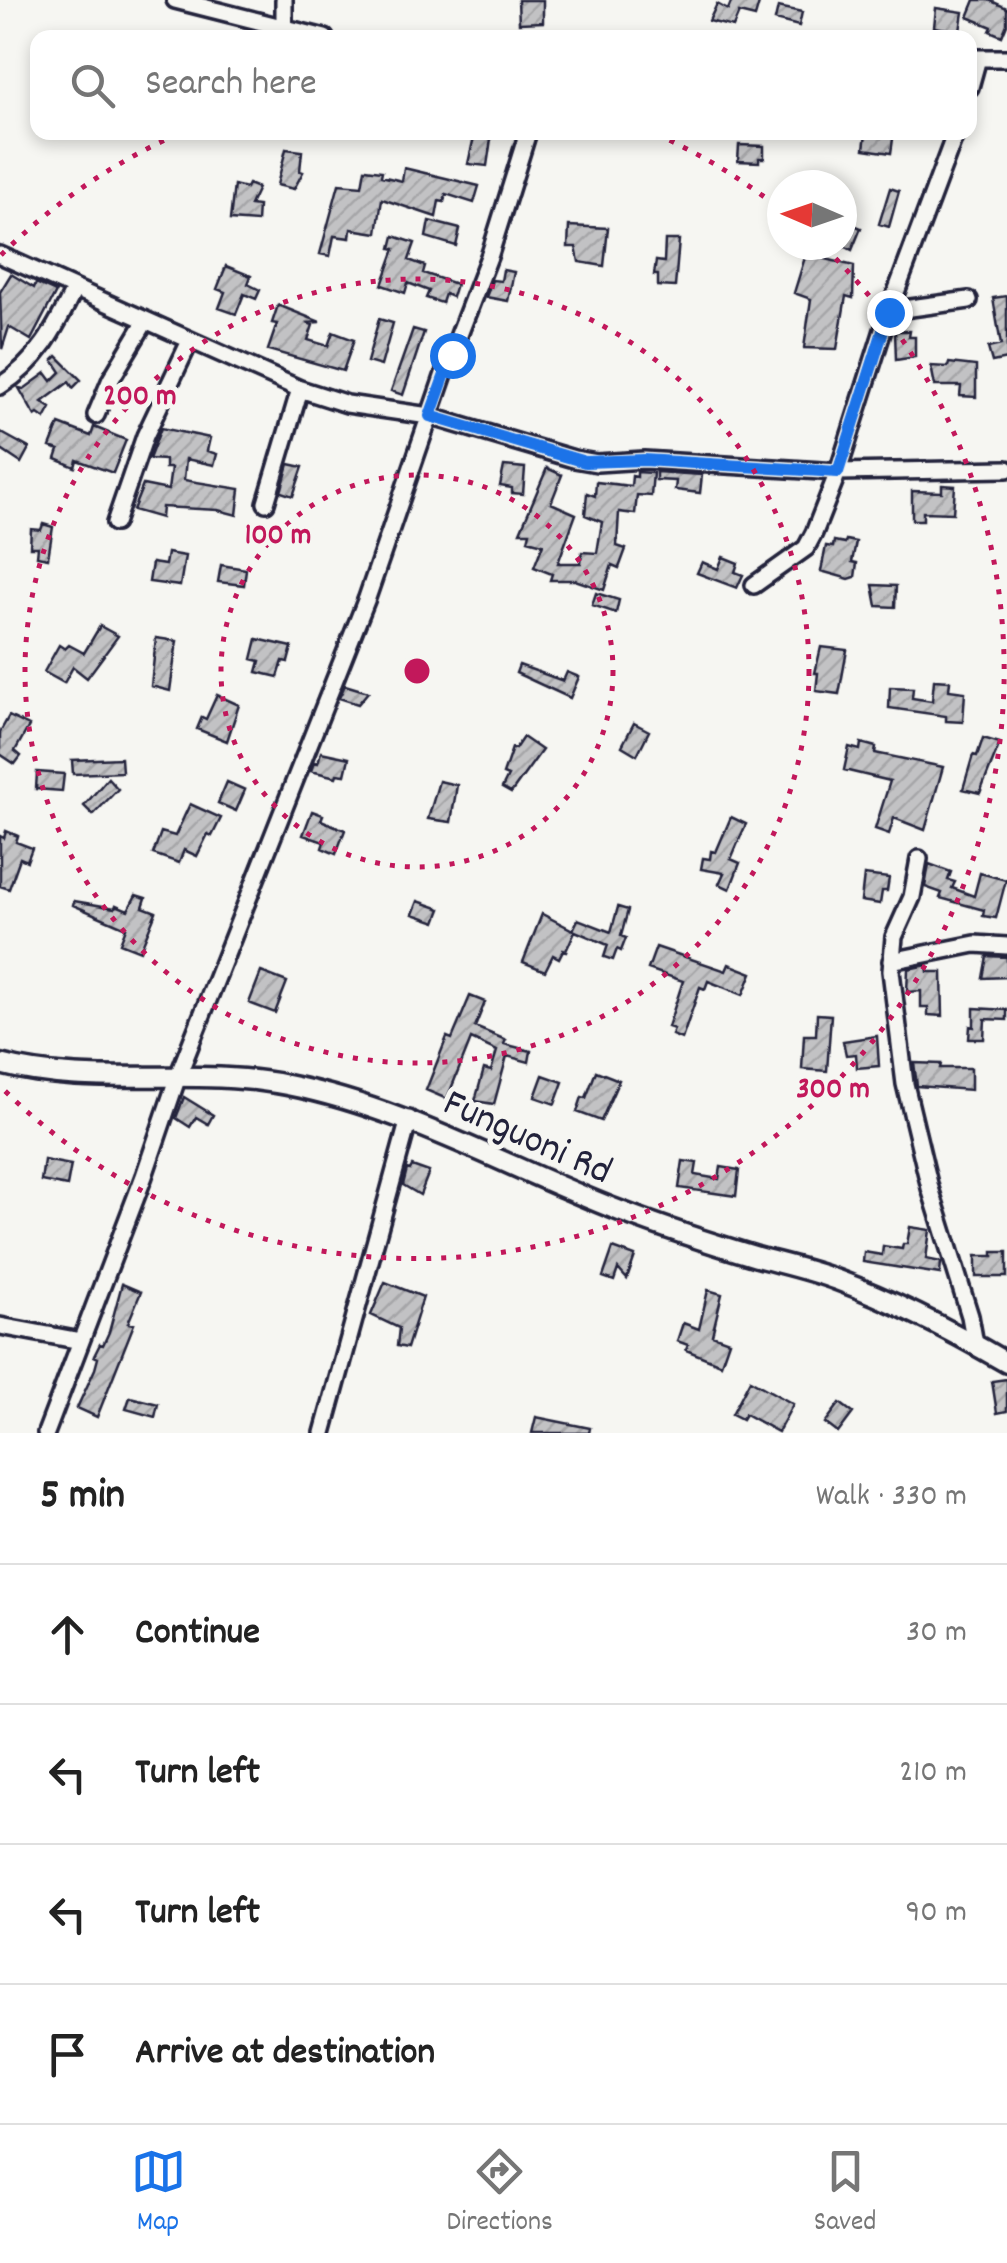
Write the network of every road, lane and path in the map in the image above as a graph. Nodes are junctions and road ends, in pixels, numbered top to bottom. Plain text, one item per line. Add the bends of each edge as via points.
1 (175, 0) edge
2 (284, 0) edge
3 (284, 25) junction
4 (300, 30) edge
5 (977, 58) edge
6 (1007, 58) edge
7 (526, 140) edge
8 (953, 140) edge
9 (0, 255) edge
10 (74, 290) junction
11 (969, 300) dead end
12 (889, 312) junction
13 (146, 322) junction
14 (190, 342) junction
15 (0, 386) edge
16 (300, 389) junction
17 (96, 415) dead end
18 (430, 416) junction
19 (1007, 469) edge
20 (838, 472) junction
21 (266, 503) dead end
22 (115, 523) dead end
23 (754, 585) dead end
24 (919, 859) dead end
25 (1007, 946) edge
26 (891, 961) junction
27 (0, 1064) edge
28 (178, 1076) junction
29 (408, 1119) junction
30 (0, 1326) edge
31 (81, 1341) junction
32 (975, 1344) junction
33 (1007, 1363) edge
34 (46, 1433) edge
35 (323, 1433) edge

1 - 3 street
2 - 3 street
3 - 4 street
5 - 6 street
7 - 18 street
8 - 12 street
9 - 10 street
10 - 13 street
10 - 15 street via 39,353
11 - 12 street
12 - 20 street
13 - 14 street
13 - 17 street
14 - 16 street
14 - 22 street via 145,436
16 - 18 street via 347,404
16 - 21 street
18 - 20 street via 585,462
18 - 28 street via 367,598
19 - 20 street
20 - 23 street via 806,548
24 - 26 street
25 - 26 street via 975,944
26 - 32 street via 905,1084
27 - 28 street, Funguoni Rd via 75,1077
28 - 29 street, Funguoni Rd via 287,1085
28 - 31 street
29 - 32 street, Funguoni Rd via 640,1219 898,1304
29 - 35 street
30 - 31 street
31 - 34 street
32 - 33 street, Funguoni Rd

